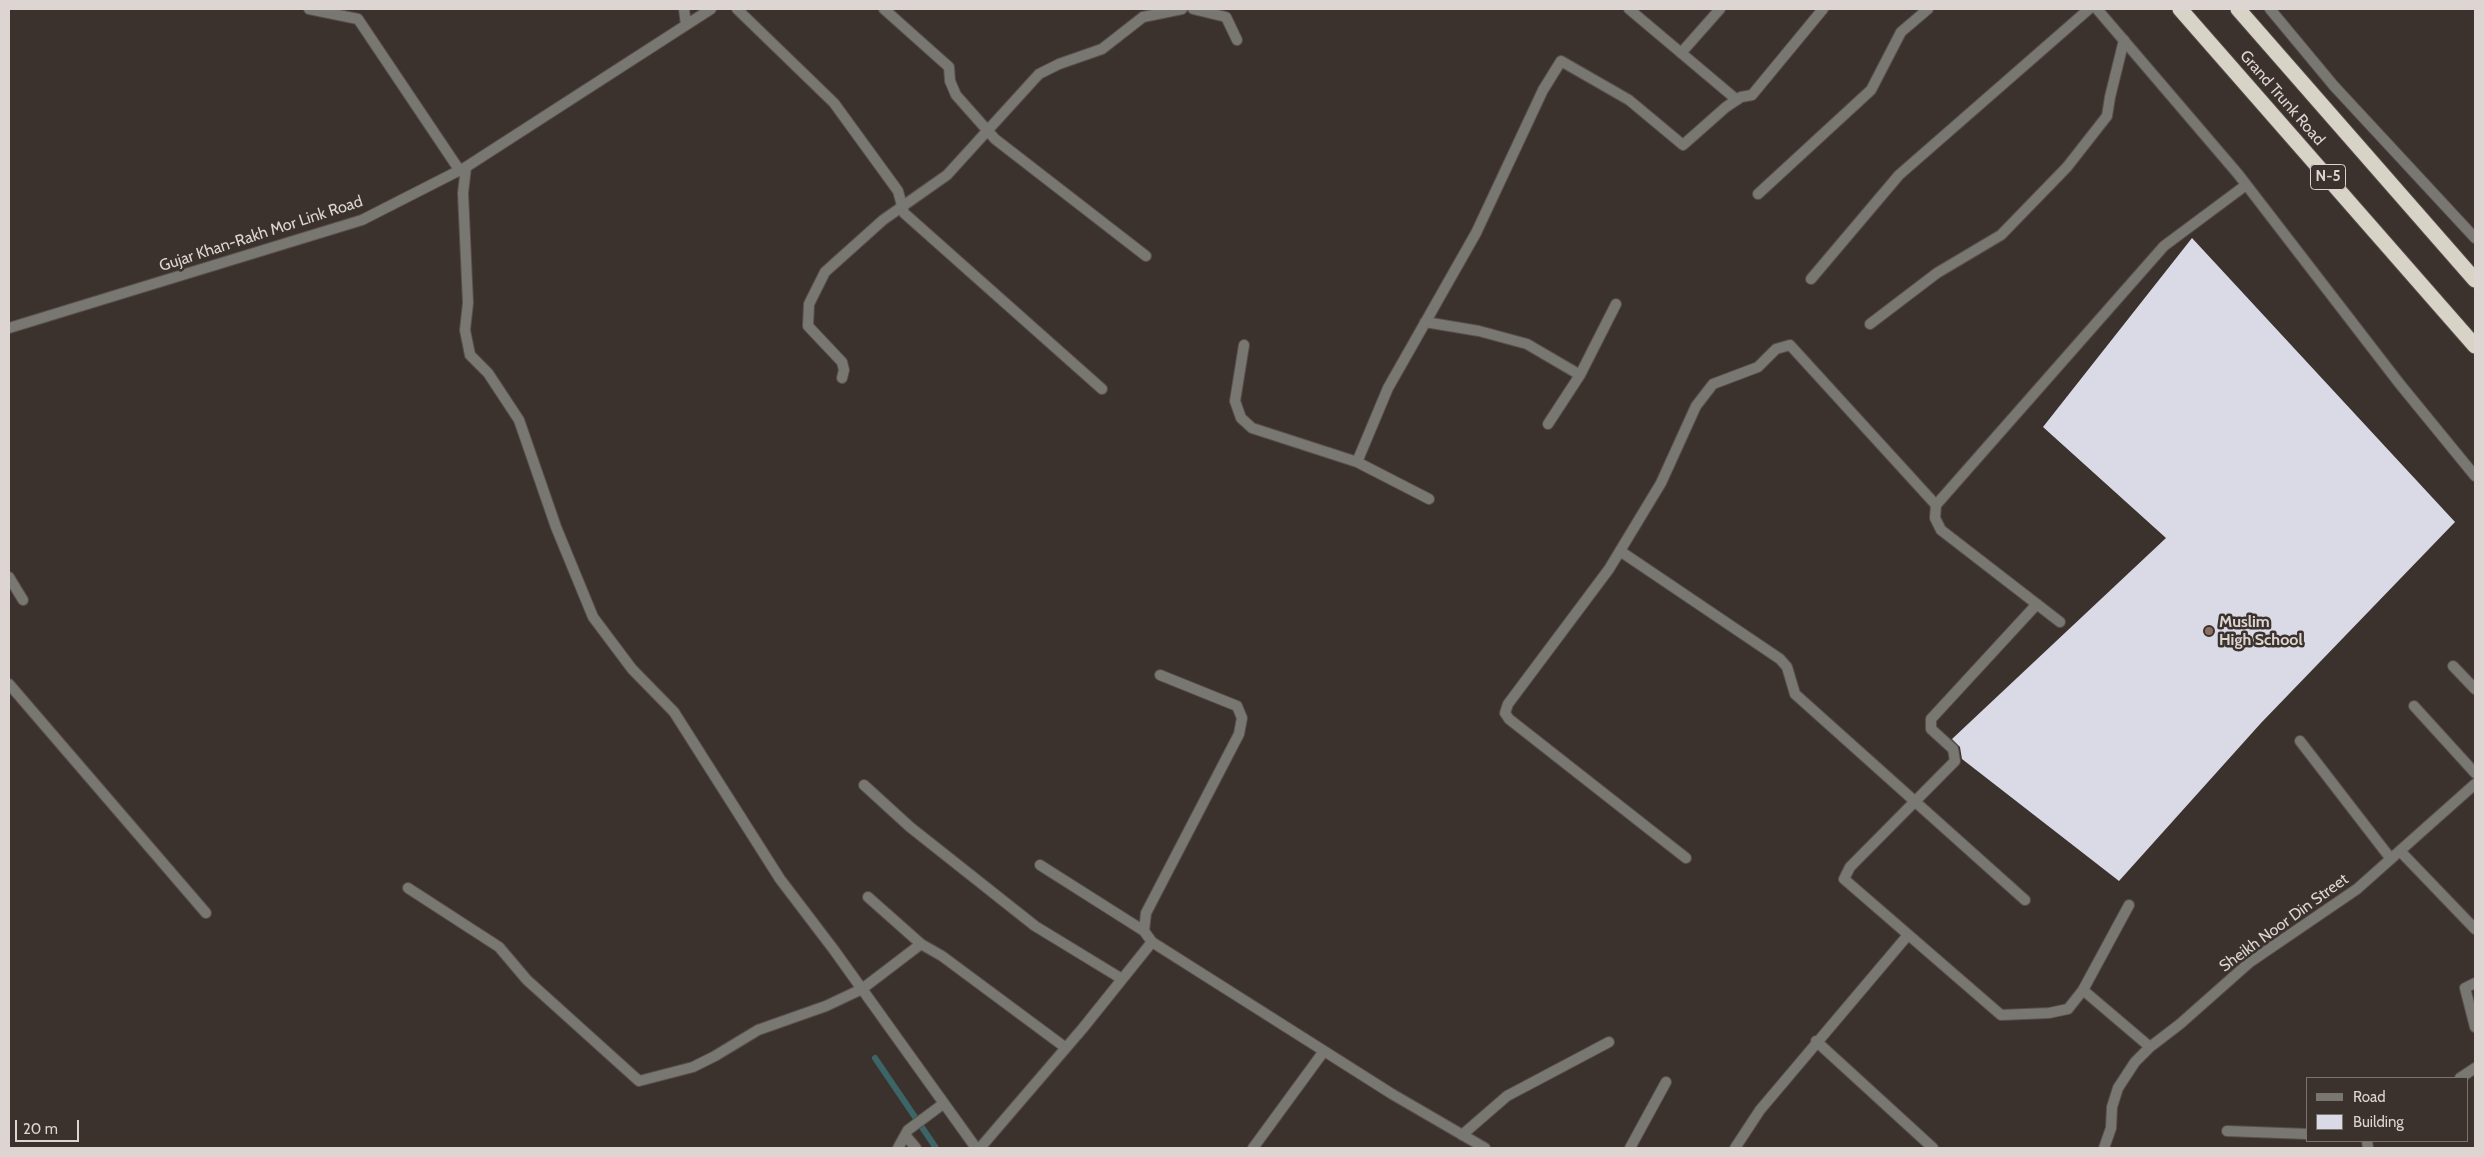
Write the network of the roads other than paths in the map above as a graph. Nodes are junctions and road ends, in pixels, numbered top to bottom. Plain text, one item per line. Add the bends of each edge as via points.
1 (309, 9) edge
2 (684, 9) edge
3 (711, 9) edge
4 (737, 9) edge
5 (884, 9) edge
6 (1182, 9) edge
7 (1193, 9) edge
8 (1629, 9) edge
9 (1720, 9) edge
10 (1823, 9) edge
11 (1928, 9) edge
12 (2090, 9) edge
13 (2097, 9) edge
14 (2180, 9) edge
15 (2238, 9) edge
16 (2270, 9) edge
17 (686, 25) junction
18 (1237, 40) dead end
19 (2124, 40) junction
20 (1681, 52) junction
21 (1737, 100) junction
22 (987, 131) junction
23 (463, 169) junction
24 (2246, 185) junction
25 (1758, 194) dead end
26 (902, 205) junction
27 (2475, 238) edge
28 (1146, 256) dead end
29 (1811, 279) dead end
30 (2475, 280) edge
31 (1616, 304) dead end
32 (1425, 322) junction
33 (1870, 324) dead end
34 (9, 328) edge
35 (1244, 345) dead end
36 (2475, 346) edge
37 (1580, 375) junction
38 (842, 378) dead end
39 (1102, 389) dead end
40 (1548, 424) dead end
41 (1357, 462) junction
42 (2475, 476) edge
43 (1429, 499) dead end
44 (1936, 505) junction
45 (1620, 551) junction
46 (9, 577) edge
47 (23, 600) dead end
48 (2037, 604) junction
49 (2060, 622) dead end
50 (2453, 666) dead end
51 (1160, 675) dead end
52 (9, 684) edge
53 (2475, 689) edge
54 (2414, 706) dead end
55 (2300, 741) dead end
56 (2475, 773) edge
57 (2475, 784) edge
58 (864, 785) dead end
59 (1913, 802) junction
60 (2400, 851) junction
61 (1686, 858) dead end
62 (2391, 859) junction
63 (1040, 865) dead end
64 (408, 888) dead end
65 (868, 897) dead end
66 (2025, 900) dead end
67 (2129, 905) dead end
68 (206, 914) dead end
69 (2475, 929) edge
70 (1144, 931) junction
71 (1908, 934) junction
72 (1152, 942) junction
73 (921, 944) junction
74 (1122, 979) junction
75 (2475, 983) edge
76 (862, 989) junction
77 (2083, 990) junction
78 (2475, 1027) edge
79 (1816, 1041) junction
80 (1609, 1042) dead end
81 (2150, 1047) junction
82 (1066, 1048) junction
83 (1324, 1051) junction
84 (2475, 1068) edge
85 (2462, 1077) edge
86 (1666, 1082) dead end
87 (943, 1104) junction
88 (2227, 1131) dead end
89 (907, 1133) junction
90 (2306, 1134) edge
91 (1462, 1135) junction
92 (898, 1148) edge
93 (916, 1148) edge
94 (976, 1148) edge
95 (980, 1148) edge
96 (1253, 1148) edge
97 (1484, 1148) edge
98 (1630, 1148) edge
99 (1735, 1148) edge
100 (1933, 1148) edge
101 (2104, 1148) edge

1 - 23 street via 358,20
2 - 17 street
3 - 17 street, Gujar Khan-Rakh Mor Link Road
4 - 26 street via 834,103 898,191
5 - 22 street via 949,67 956,95
6 - 22 street via 1143,17 1102,49 1039,74
7 - 18 street via 1226,17
8 - 20 street
9 - 20 street
10 - 21 street via 1752,95
11 - 25 street via 1901,32 1871,90
12 - 29 street via 1900,176
13 - 19 street
14 - 36 highway, Grand Trunk Road / N-5
15 - 30 highway, Grand Trunk Road / N-5
16 - 27 street via 2334,86
17 - 23 street, Gujar Khan-Rakh Mor Link Road
19 - 24 street
19 - 33 street via 2108,116 2067,167 2001,235 1937,274
20 - 21 street
21 - 32 street via 1682,144 1628,100 1561,61 1543,90 1476,233
22 - 26 street via 940,182
22 - 28 street
23 - 34 street, Gujar Khan-Rakh Mor Link Road via 362,220
23 - 76 street via 468,303 465,330 470,355 488,372 519,420 556,527 593,617 632,669 674,712 780,879
24 - 42 street
24 - 44 street via 2164,246
26 - 38 street via 825,272 809,304 808,326 842,362
26 - 39 street via 904,213
31 - 37 street
32 - 37 street via 1479,331 1527,344
32 - 41 street via 1388,388
35 - 41 street via 1236,401 1241,418 1252,428
37 - 40 street
41 - 43 street
44 - 45 street via 1790,346 1776,349 1758,366 1713,384 1707,391 1696,406 1661,483
44 - 48 street via 1935,518 1941,530
45 - 59 street via 1780,659 1787,667 1795,694
45 - 61 street via 1508,704 1506,713 1509,719
46 - 47 street
48 - 49 street
48 - 59 street via 1931,719 1931,729 1954,749 1955,761
50 - 53 street
51 - 70 street via 1237,706 1242,718 1239,734 1146,914
52 - 68 street
54 - 56 street
55 - 62 street
57 - 60 street, Sheikh Noor Din Street
58 - 74 street via 918,833 1035,926
59 - 66 street
59 - 71 street via 1850,867 1844,879
60 - 62 street, Sheikh Noor Din Street
60 - 69 street
62 - 81 street, Sheikh Noor Din Street via 2357,889 2250,962
63 - 70 street
64 - 76 street via 499,947 527,980 639,1081 693,1067 758,1030 826,1006
65 - 73 street
67 - 77 street
70 - 72 street
71 - 77 street via 2001,1015 2068,1009
71 - 79 street
72 - 74 street
72 - 83 street
73 - 76 street
73 - 82 street
74 - 82 street
75 - 78 street via 2466,988
76 - 87 street
77 - 81 street
79 - 99 street via 1760,1110
79 - 100 street
80 - 91 street via 1507,1096
81 - 101 street, Sheikh Noor Din Street via 2135,1062 2118,1088
82 - 95 street
83 - 91 street
83 - 96 street
84 - 85 street
86 - 98 street
87 - 89 street
87 - 94 street
88 - 90 street
89 - 92 street
89 - 93 street
91 - 97 street

